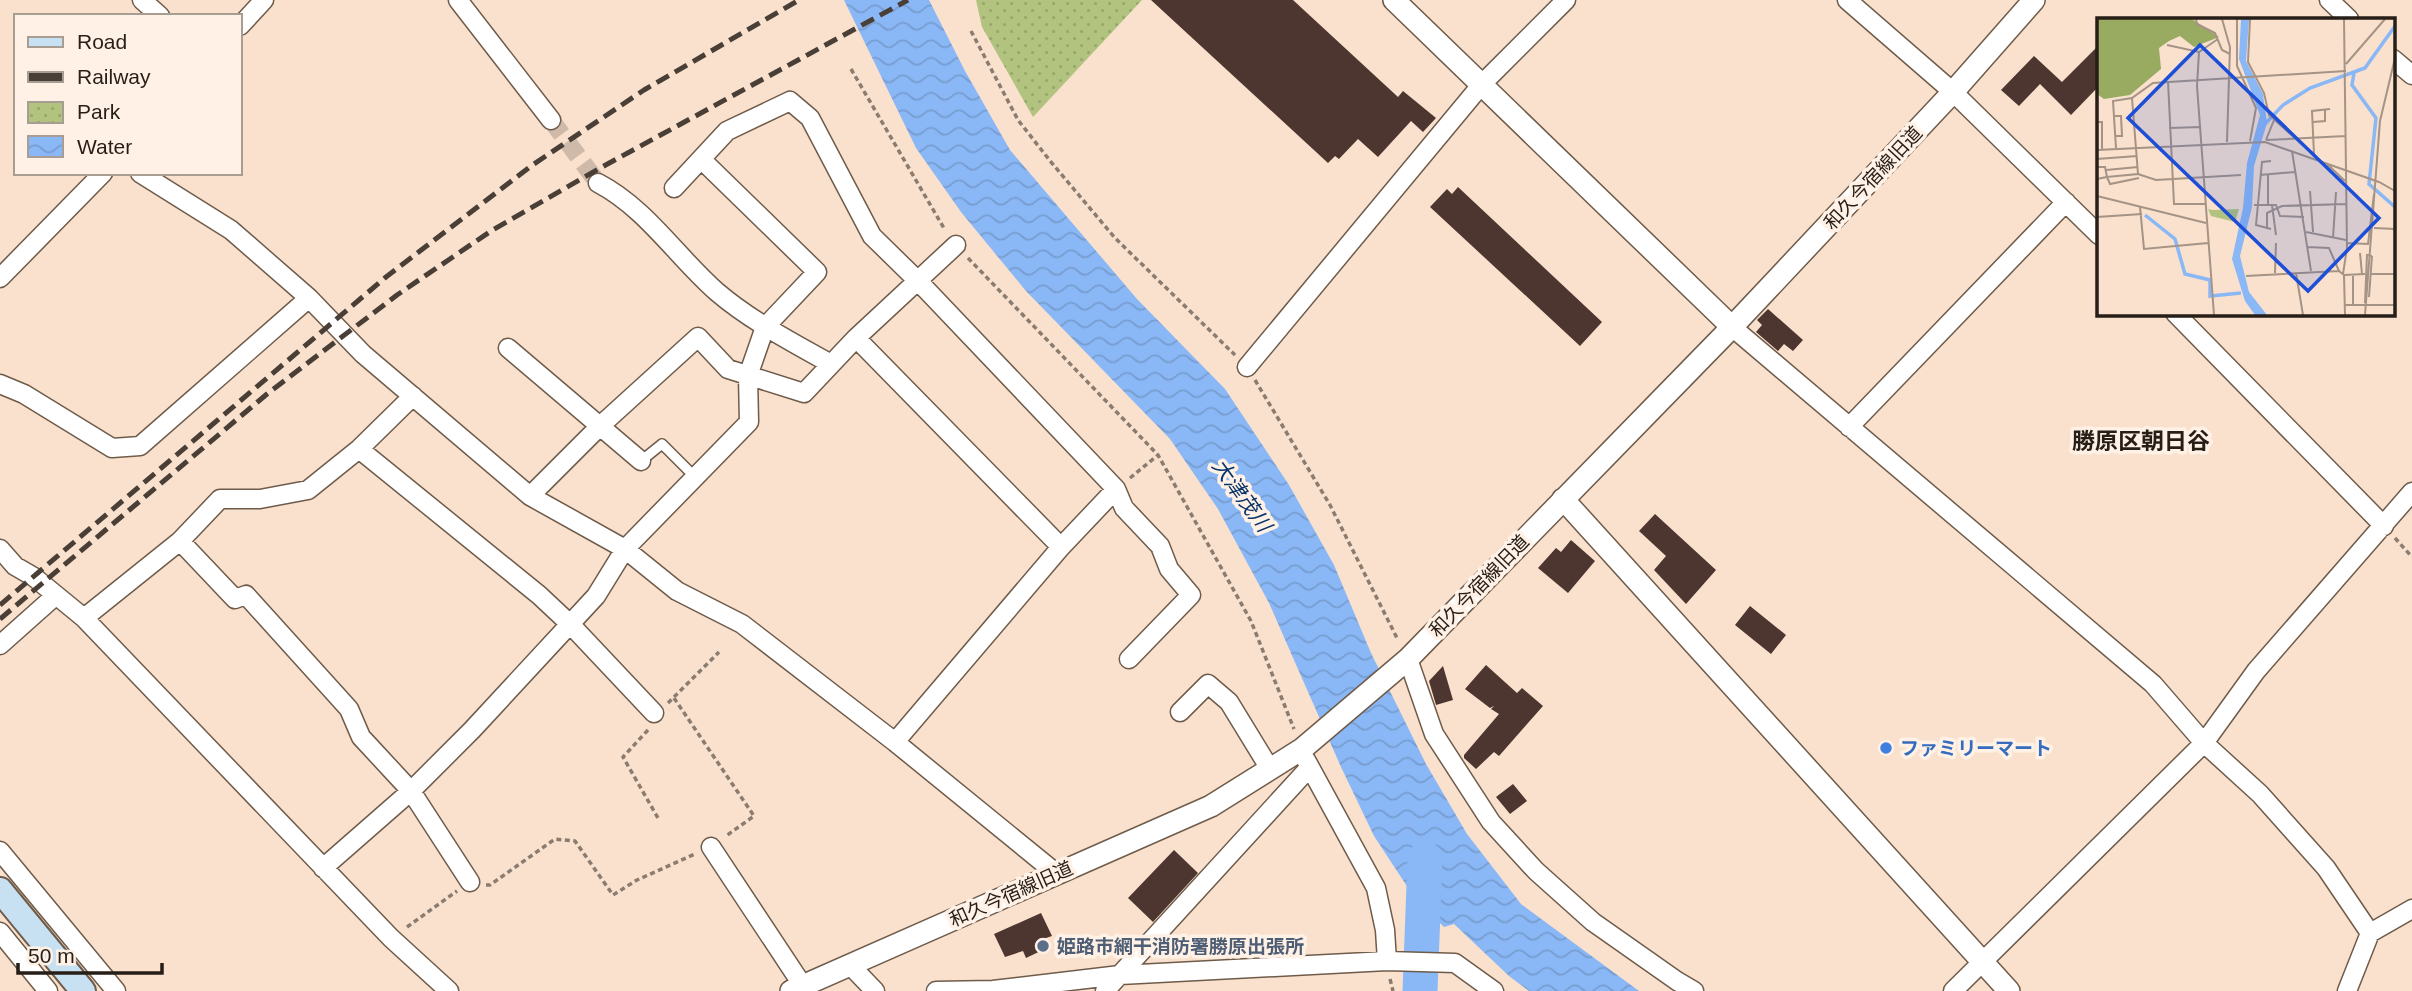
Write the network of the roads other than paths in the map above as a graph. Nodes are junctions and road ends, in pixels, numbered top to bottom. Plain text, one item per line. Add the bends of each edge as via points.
1 (142, 0) edge
2 (264, 0) edge
3 (458, 0) edge
4 (1394, 0) edge
5 (1566, 0) edge
6 (1847, 0) edge
7 (2034, 0) edge
8 (2329, 0) edge
9 (158, 14) edge
10 (2348, 18) edge
11 (242, 24) edge
12 (2394, 60) edge
13 (2412, 75) edge
14 (1482, 84) junction
15 (1953, 92) junction
16 (551, 120) tunnel mouth
17 (701, 159) junction
18 (101, 175) edge
19 (143, 175) edge
20 (598, 183) tunnel mouth
21 (674, 188) dead end
22 (2066, 202) junction
23 (2097, 234) edge
24 (956, 245) road end
25 (0, 278) edge
26 (919, 282) junction
27 (309, 298) junction
28 (2177, 315) edge
29 (765, 327) junction
30 (1732, 327) junction
31 (856, 338) junction
32 (508, 348) dead end
33 (831, 365) junction
34 (1247, 367) road end
35 (748, 376) junction
36 (0, 383) edge
37 (413, 396) junction
38 (600, 426) junction
39 (1849, 427) junction
40 (359, 449) junction
41 (641, 461) joint
42 (695, 477) junction
43 (1116, 489) junction
44 (2412, 492) edge
45 (530, 496) junction
46 (1563, 499) junction
47 (2384, 526) junction
48 (180, 541) junction
49 (1061, 547) junction
50 (625, 548) junction
51 (0, 549) edge
52 (55, 596) junction
53 (84, 618) junction
54 (571, 625) junction
55 (0, 645) edge
56 (1129, 659) dead end
57 (1408, 659) junction
58 (1180, 712) dead end
59 (654, 713) dead end
60 (895, 742) junction
61 (2204, 743) junction
62 (1305, 758) junction
63 (1270, 769) junction
64 (411, 791) junction
65 (711, 847) road end
66 (0, 851) edge
67 (323, 868) junction
68 (1057, 874) junction
69 (470, 882) road end
70 (0, 890) edge
71 (2412, 909) edge
72 (0, 932) edge
73 (2370, 933) junction
74 (1387, 961) junction
75 (1982, 962) junction
76 (850, 965) junction
77 (1120, 975) junction
78 (797, 988) edge
79 (48, 991) edge
80 (83, 991) edge
81 (116, 991) edge
82 (449, 991) edge
83 (875, 991) edge
84 (936, 991) edge
85 (1105, 991) edge
86 (1494, 991) edge
87 (1695, 991) edge
88 (1952, 991) edge
89 (2009, 991) edge
90 (2347, 991) edge

1 - 9 street
2 - 11 street
3 - 16 street
4 - 14 street
5 - 14 street
6 - 15 street
7 - 15 street, 和久今宿線旧道
8 - 10 street
12 - 13 street
14 - 30 street
14 - 34 street
15 - 22 street
15 - 30 street, 和久今宿線旧道
17 - 21 street
17 - 26 street via 727,131 790,101 810,118 872,236
17 - 29 street via 817,272
18 - 25 street
19 - 27 street via 231,230
20 - 29 street via 619,194 718,292
22 - 23 street
22 - 39 street
24 - 26 street
26 - 31 street
26 - 43 street
27 - 36 street via 140,446 112,448
27 - 37 street via 363,354
28 - 47 street
29 - 33 street
29 - 35 street
30 - 39 street
30 - 46 street, 和久今宿線旧道
31 - 33 street
31 - 49 street
32 - 38 street
33 - 35 street via 804,393
35 - 38 street via 728,369 698,337
35 - 42 street via 749,422
37 - 40 street
37 - 45 street
38 - 41 street
38 - 45 street
39 - 61 street via 2153,684
40 - 48 street via 308,490 260,499 220,499
40 - 54 street
41 - 42 lane via 662,444
42 - 50 street
43 - 49 street
43 - 56 street via 1124,508 1160,546 1169,569 1191,595
44 - 47 street
45 - 50 street
46 - 57 street, 和久今宿線旧道
46 - 75 street
47 - 61 street via 2256,671
48 - 53 street
48 - 64 street via 235,599 246,595 349,709 361,737
49 - 60 street
50 - 54 street via 596,596
50 - 60 street via 677,591 741,624
51 - 52 street
52 - 53 street
52 - 55 street
53 - 67 street
54 - 59 street
54 - 64 street
57 - 62 street, 和久今宿線旧道
57 - 87 street via 1434,734 1491,822 1593,922
58 - 63 street via 1208,684 1229,702
60 - 68 street
61 - 73 street via 2260,794 2326,868
61 - 75 street
62 - 63 street, 和久今宿線旧道
62 - 74 street via 1376,888
62 - 77 street
63 - 68 street, 和久今宿線旧道 via 1211,806
64 - 67 street
64 - 69 street
65 - 78 street
66 - 81 street
67 - 82 street
68 - 76 street, 和久今宿線旧道
70 - 80 main road
71 - 73 street
72 - 79 street
73 - 90 street
74 - 77 street
74 - 86 street via 1455,963
75 - 88 street
75 - 89 street
76 - 78 street, 和久今宿線旧道
76 - 83 street
77 - 84 street via 993,990
77 - 85 street

